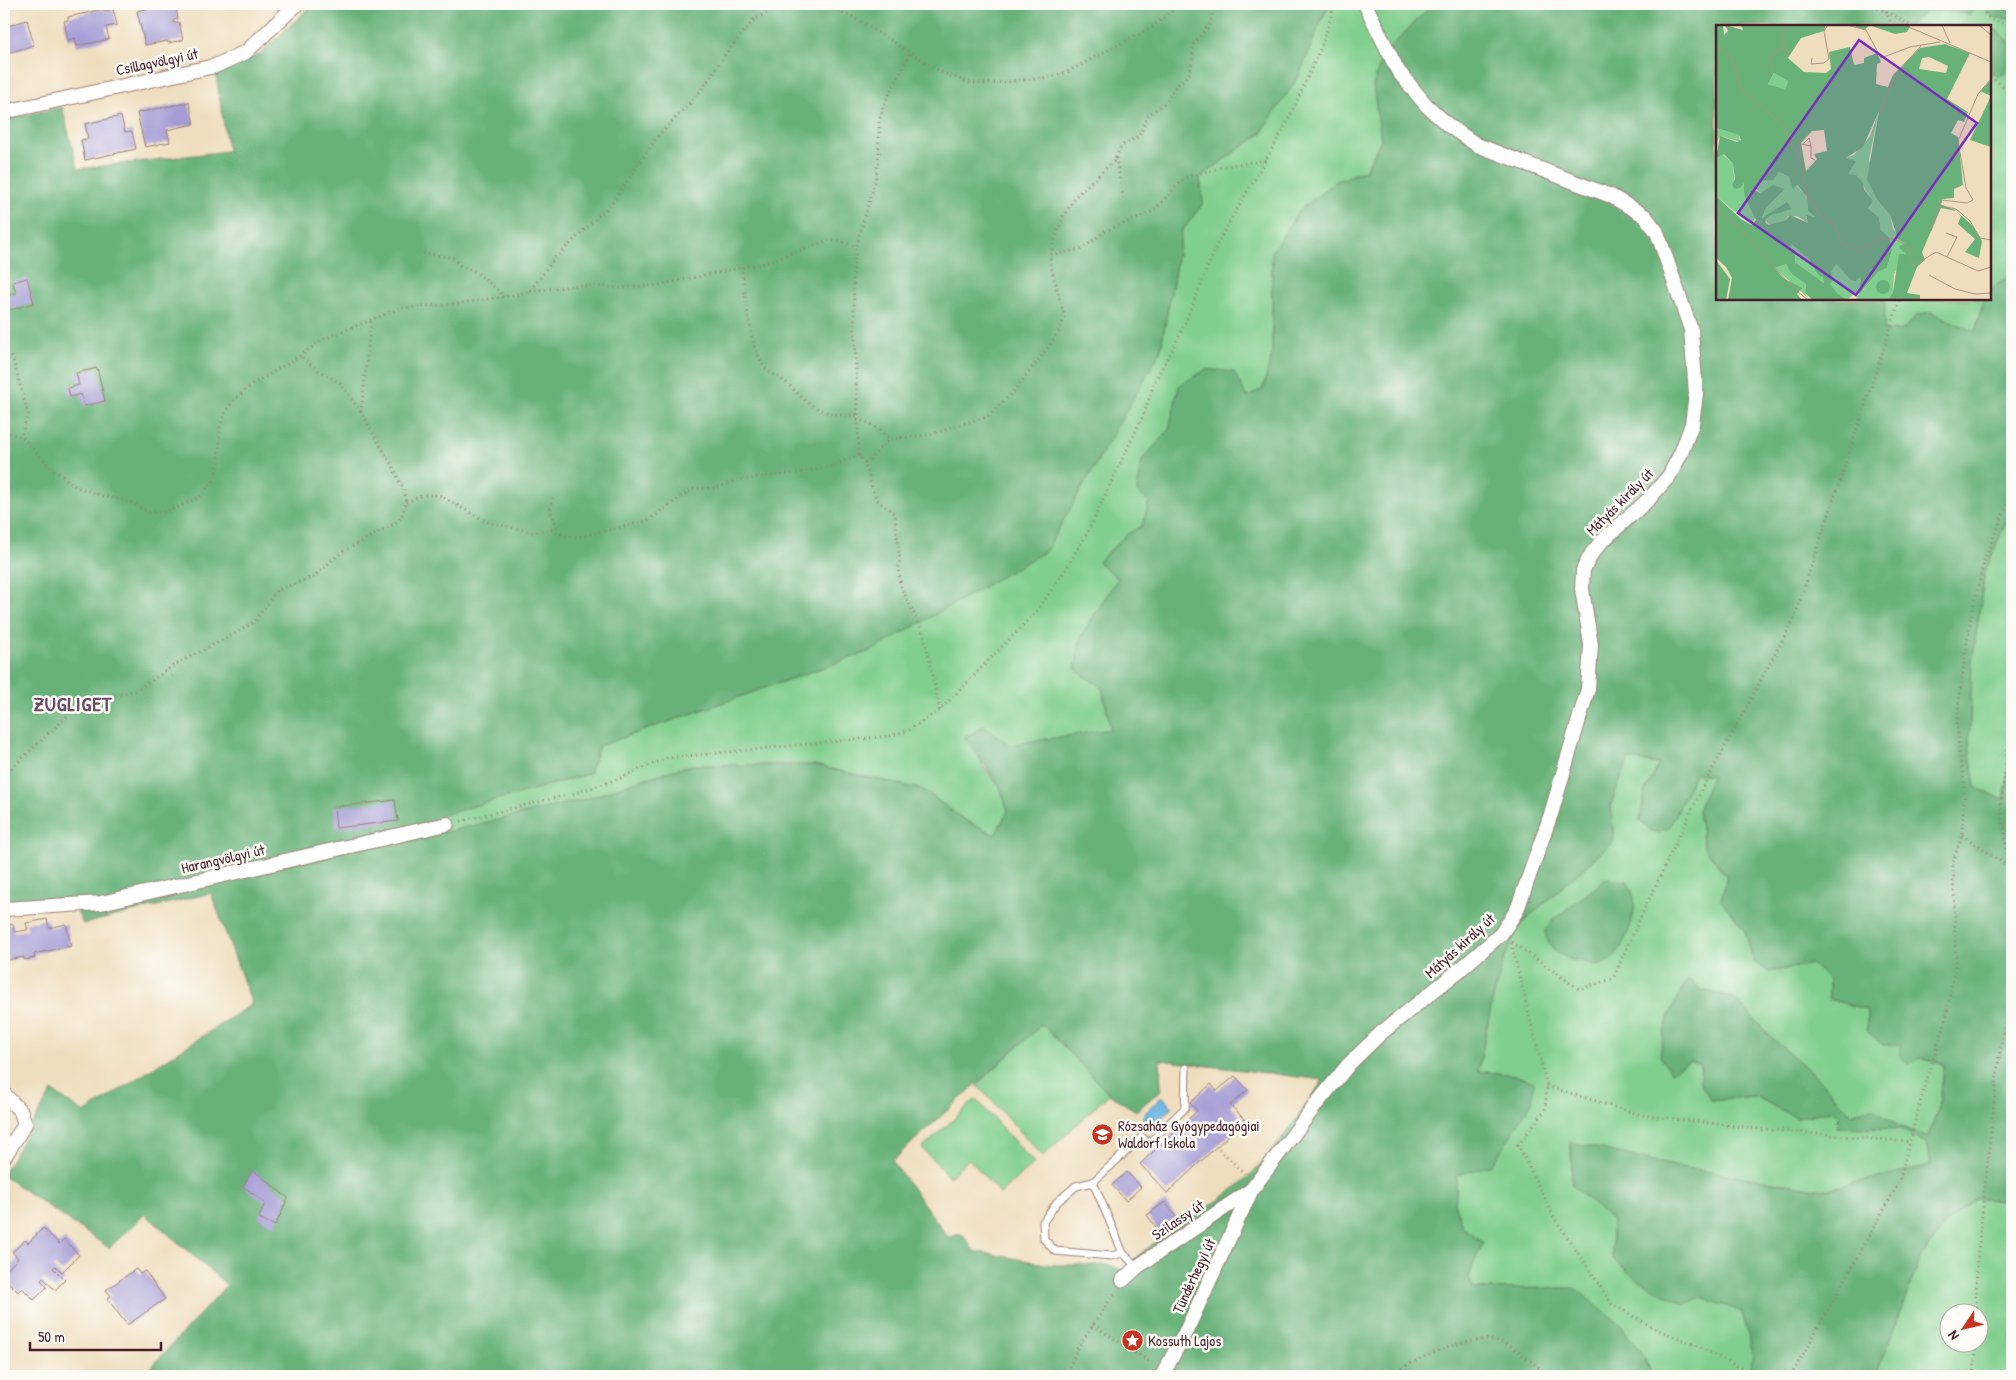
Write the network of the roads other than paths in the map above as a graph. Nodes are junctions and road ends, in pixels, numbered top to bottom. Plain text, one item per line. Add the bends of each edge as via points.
1 (297, 4) edge
2 (1365, 4) edge
3 (4, 112) edge
4 (447, 824) road end
5 (4, 909) edge
6 (1186, 1068) dead end
7 (4, 1094) edge
8 (4, 1157) edge
9 (1093, 1182) junction
10 (1254, 1187) junction
11 (1123, 1253) junction
12 (1137, 1267) junction
13 (1123, 1280) road end
14 (1164, 1374) edge

1 - 3 street, Csillagvölgyi út via 246,52 215,66
2 - 10 street, Mátyás király út via 1398,71 1427,106 1449,126 1477,145 1611,196 1645,216 1657,232 1691,330 1696,394 1692,424 1681,453 1664,482 1602,541 1584,570 1582,589 1591,645 1588,688 1551,814 1527,886 1506,934 1381,1034 1349,1064
4 - 5 street, Harangvölgyi út via 101,903
6 - 9 lane via 1185,1108 1148,1144 1142,1137
7 - 8 street via 21,1112 25,1124
9 - 11 lane
9 - 11 lane via 1076,1186 1057,1202 1043,1222 1044,1239 1055,1251 1111,1256
10 - 12 street, Szilassy út
10 - 14 street, Tündérhegyi út
11 - 12 lane
12 - 13 street, Szilassy út

